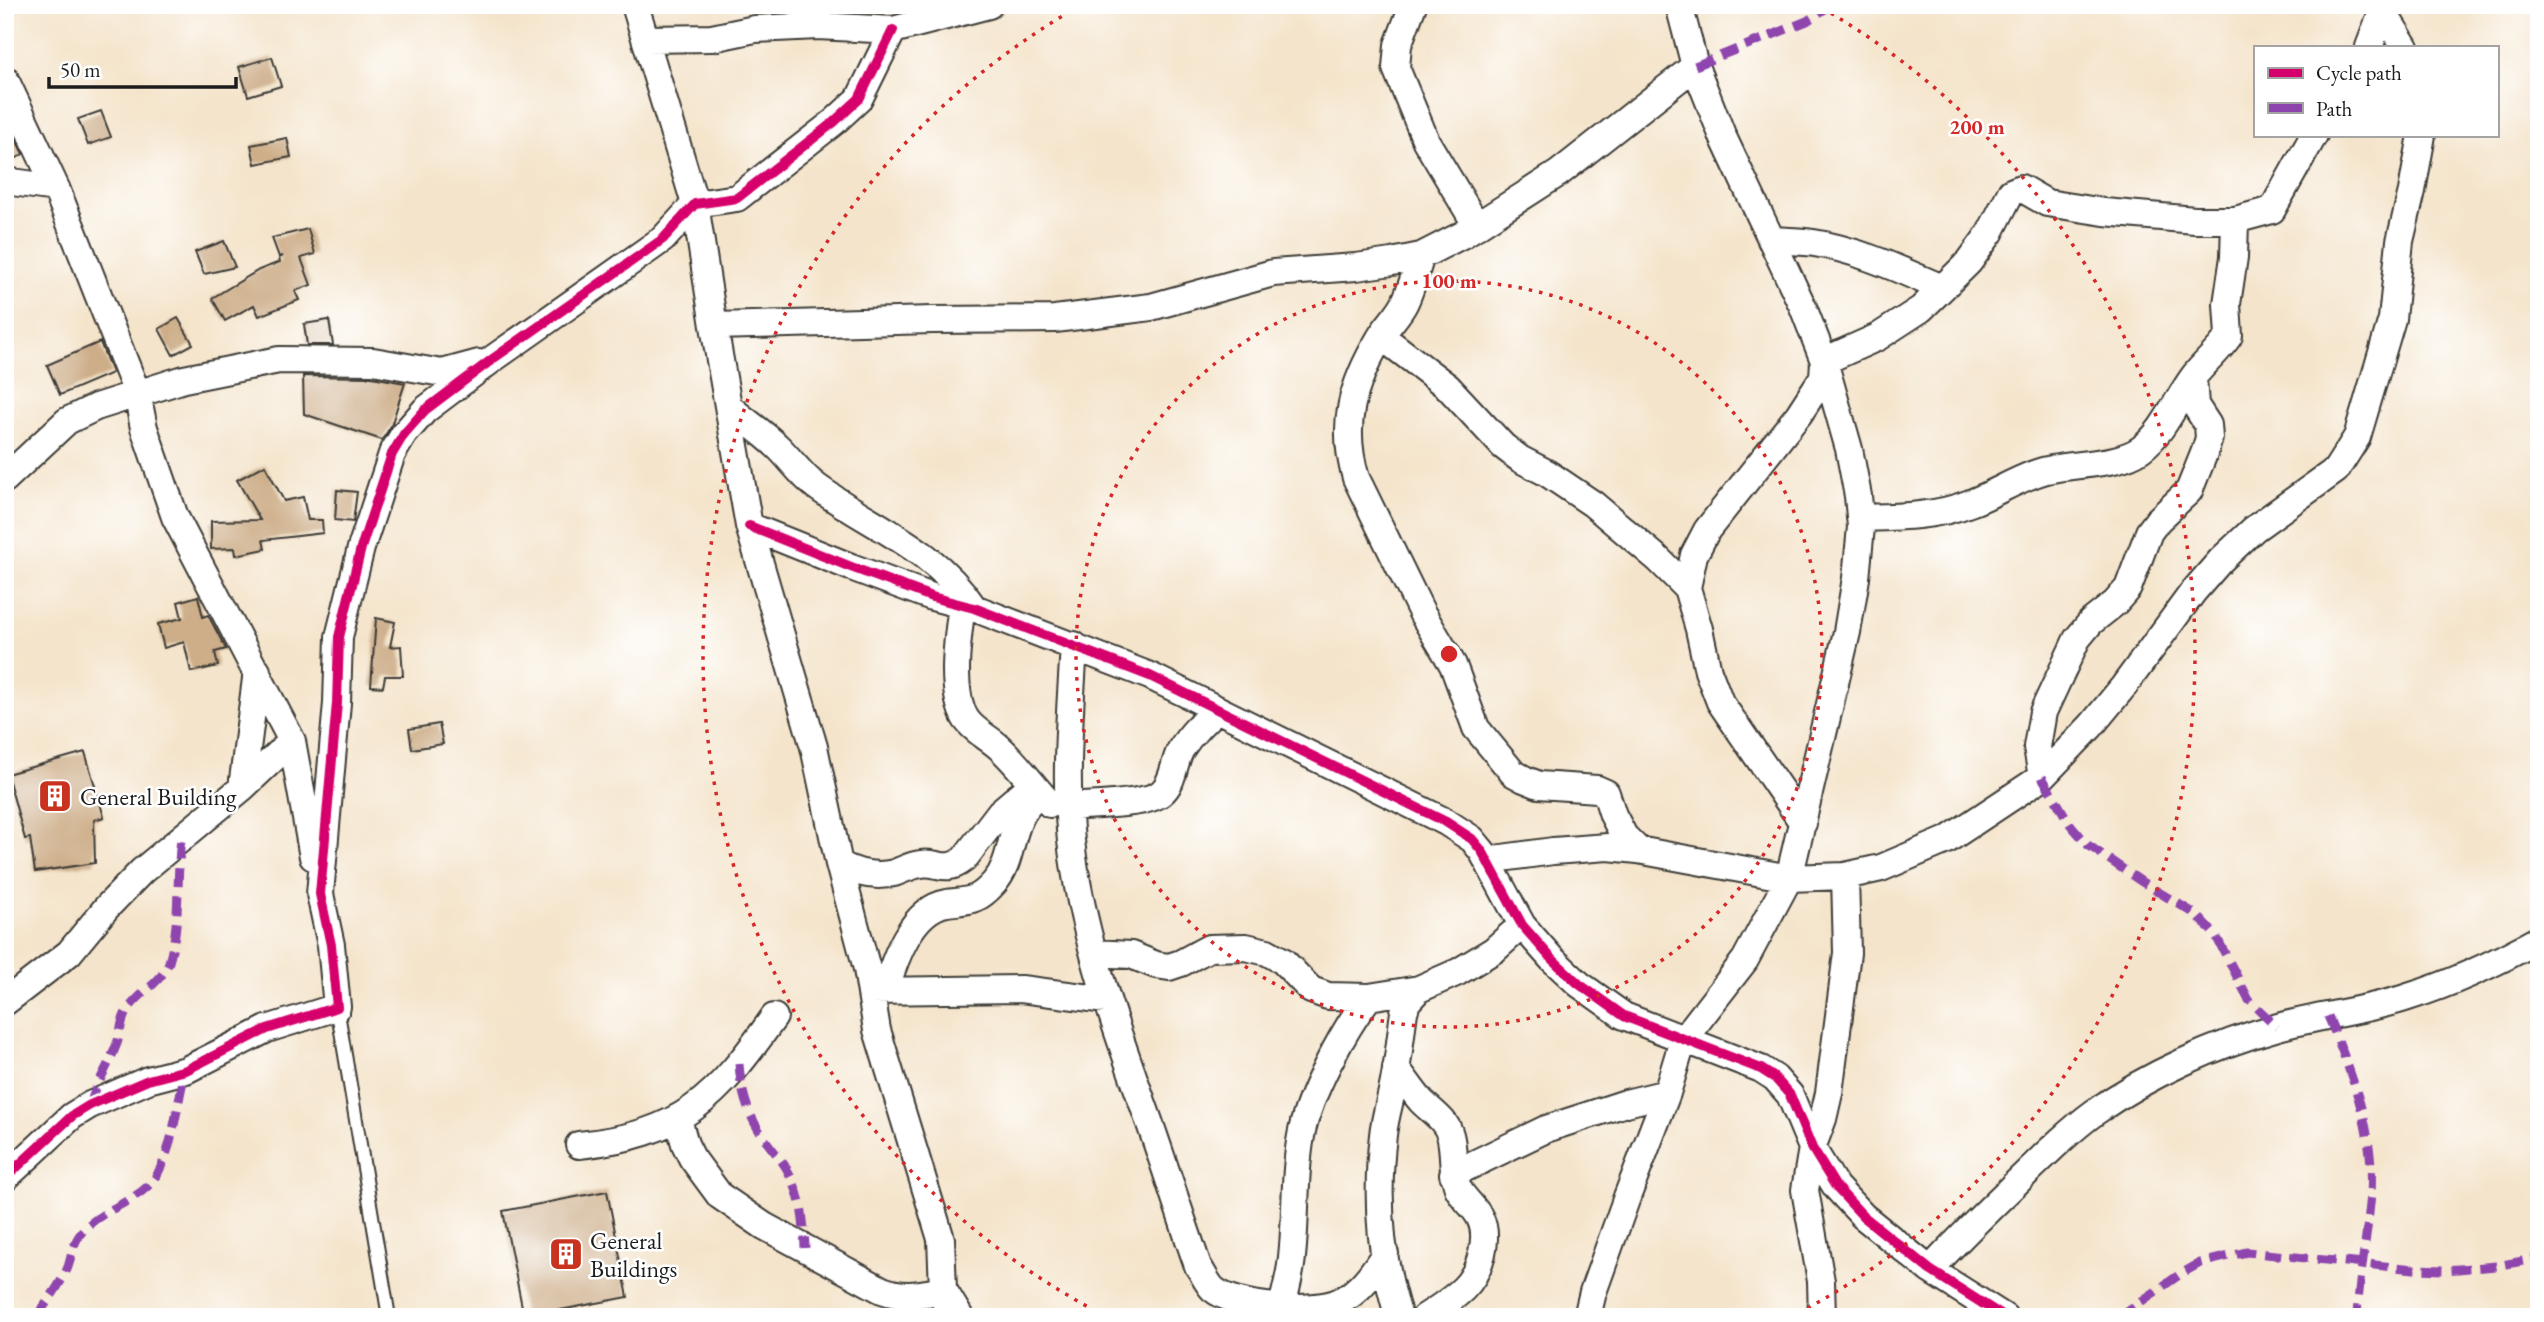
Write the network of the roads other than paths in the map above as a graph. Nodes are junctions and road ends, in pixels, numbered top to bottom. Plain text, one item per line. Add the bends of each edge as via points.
1 (635, 5) edge
2 (989, 5) edge
3 (1413, 5) edge
4 (1679, 5) edge
5 (2384, 8) edge
6 (893, 30) junction
7 (647, 39) junction
8 (2369, 46) edge
9 (2404, 46) edge
10 (1695, 66) junction
11 (5, 79) edge
12 (2313, 136) edge
13 (2422, 136) edge
14 (5, 181) edge
15 (56, 188) junction
16 (695, 204) junction
17 (2235, 220) junction
18 (1476, 226) junction
19 (1771, 240) junction
20 (1421, 256) junction
21 (1942, 288) junction
22 (713, 326) junction
23 (1381, 336) junction
24 (494, 358) junction
25 (1824, 360) junction
26 (2193, 378) junction
27 (136, 393) junction
28 (729, 407) junction
29 (5, 479) edge
30 (1860, 518) junction
31 (749, 526) junction
32 (1687, 588) junction
33 (968, 607) junction
34 (1074, 645) junction
35 (257, 671) junction
36 (1217, 709) junction
37 (292, 741) junction
38 (2042, 777) junction
39 (242, 788) junction
40 (1035, 789) junction
41 (1070, 816) junction
42 (1803, 823) junction
43 (1639, 850) junction
44 (1487, 860) junction
45 (839, 864) junction
46 (1845, 876) junction
47 (1789, 878) junction
48 (320, 894) junction
49 (1522, 925) junction
50 (2539, 939) edge
51 (1094, 953) junction
52 (1419, 989) junction
53 (878, 991) junction
54 (1369, 997) junction
55 (1106, 1000) junction
56 (5, 1002) edge
57 (337, 1007) junction
58 (774, 1017) dead end
59 (1683, 1040) junction
60 (1396, 1068) junction
61 (1667, 1093) junction
62 (678, 1119) junction
63 (579, 1145) dead end
64 (1812, 1147) junction
65 (1453, 1174) junction
66 (5, 1178) edge
67 (1385, 1254) junction
68 (1930, 1270) junction
69 (939, 1304) edge
70 (1282, 1307) junction
71 (389, 1317) edge
72 (960, 1317) edge
73 (1399, 1317) edge
74 (1425, 1317) edge
75 (1587, 1317) edge
76 (1822, 1317) edge
77 (2004, 1317) edge

1 - 7 street
2 - 6 street
3 - 18 street via 1398,45 1396,68 1426,141
4 - 10 street
5 - 8 street
5 - 9 street
6 - 7 street via 818,26 738,31 712,38
6 - 16 street via 859,99 834,122 737,198
7 - 16 street
10 - 18 street via 1559,173
10 - 19 street
11 - 15 street
12 - 17 street via 2272,210
13 - 38 street via 2400,241 2392,319 2357,437 2336,470 2254,529 2221,560 2108,706
14 - 15 street
15 - 27 street
16 - 22 street
16 - 24 street via 663,239
17 - 21 street via 2104,212 2047,203 2019,188 2011,192 1969,262
17 - 26 street via 2227,304 2229,335
18 - 20 street
19 - 21 street via 1843,249
19 - 25 street
20 - 22 street via 1273,273 1151,307 1055,319
20 - 23 street via 1404,304
21 - 25 street via 1892,329
22 - 28 street
23 - 32 street via 1448,387 1503,446 1593,504
23 - 43 street via 1355,387 1349,454 1356,478 1422,613 1453,665 1476,728 1513,773 1524,779 1606,793 1624,836
24 - 27 street via 442,373 373,360 279,360
24 - 48 street via 425,410 404,434 392,454 361,548 340,637
25 - 30 street via 1849,449
25 - 32 street via 1823,377 1799,414 1707,530 1694,555
26 - 30 street via 2153,438 2132,455 2040,471 1953,509
26 - 38 street via 2195,405 2208,425 2205,451 2189,491 2149,532 2128,588 2077,639 2043,712 2037,747
27 - 29 street via 66,421
27 - 35 street via 175,517
28 - 31 street
28 - 33 street via 779,448 813,484 939,566 958,585
30 - 42 street via 1847,632
31 - 33 street
31 - 45 street via 814,747
32 - 42 street via 1720,702
33 - 34 street
33 - 40 street via 958,636 957,686 965,718 1000,748
34 - 36 street
34 - 41 street
35 - 37 street
35 - 39 street
36 - 41 street via 1189,737 1170,783 1157,796
36 - 44 street via 1446,822 1472,839
37 - 39 street
37 - 48 street
38 - 46 street via 1947,840 1881,868
39 - 56 street via 142,871 69,953
40 - 41 street
40 - 45 street via 1000,812 956,865 920,864 880,875
40 - 53 street via 996,880 970,902 937,907 919,920
41 - 51 street via 1078,885
42 - 47 street
43 - 44 street via 1583,848
43 - 47 street
44 - 49 street
45 - 53 street
46 - 47 street
46 - 64 street via 1847,953 1829,1093
47 - 59 street via 1745,960
48 - 57 street
49 - 52 street via 1476,962
49 - 59 street via 1579,984 1624,1016
50 - 68 street via 2443,985 2406,998 2277,1027 2154,1076 2095,1112 2049,1150
51 - 54 street via 1131,955 1168,967 1209,947 1246,947 1283,961 1311,990 1328,996
51 - 55 street
52 - 54 street
52 - 60 street via 1404,1012
53 - 55 street via 1021,989
53 - 72 street via 877,1030 941,1240 943,1289
54 - 70 street via 1353,1017 1307,1112 1300,1137 1291,1266
55 - 70 street via 1198,1266 1214,1289 1233,1298
57 - 66 street via 267,1029 186,1070 148,1080 90,1105
57 - 71 lane
58 - 62 street via 728,1078
59 - 61 street
59 - 64 street via 1775,1078 1790,1095
60 - 65 street via 1449,1131
60 - 67 street via 1380,1171
61 - 65 street via 1546,1129
61 - 75 street
62 - 63 street via 631,1137
62 - 69 street via 685,1144 720,1196 782,1237 882,1290
64 - 68 street via 1836,1187 1863,1216
64 - 76 street via 1805,1190 1821,1281
65 - 74 street via 1459,1190 1480,1216 1485,1243 1467,1285
67 - 70 street via 1359,1288 1341,1301 1311,1309
67 - 73 street
68 - 77 street

